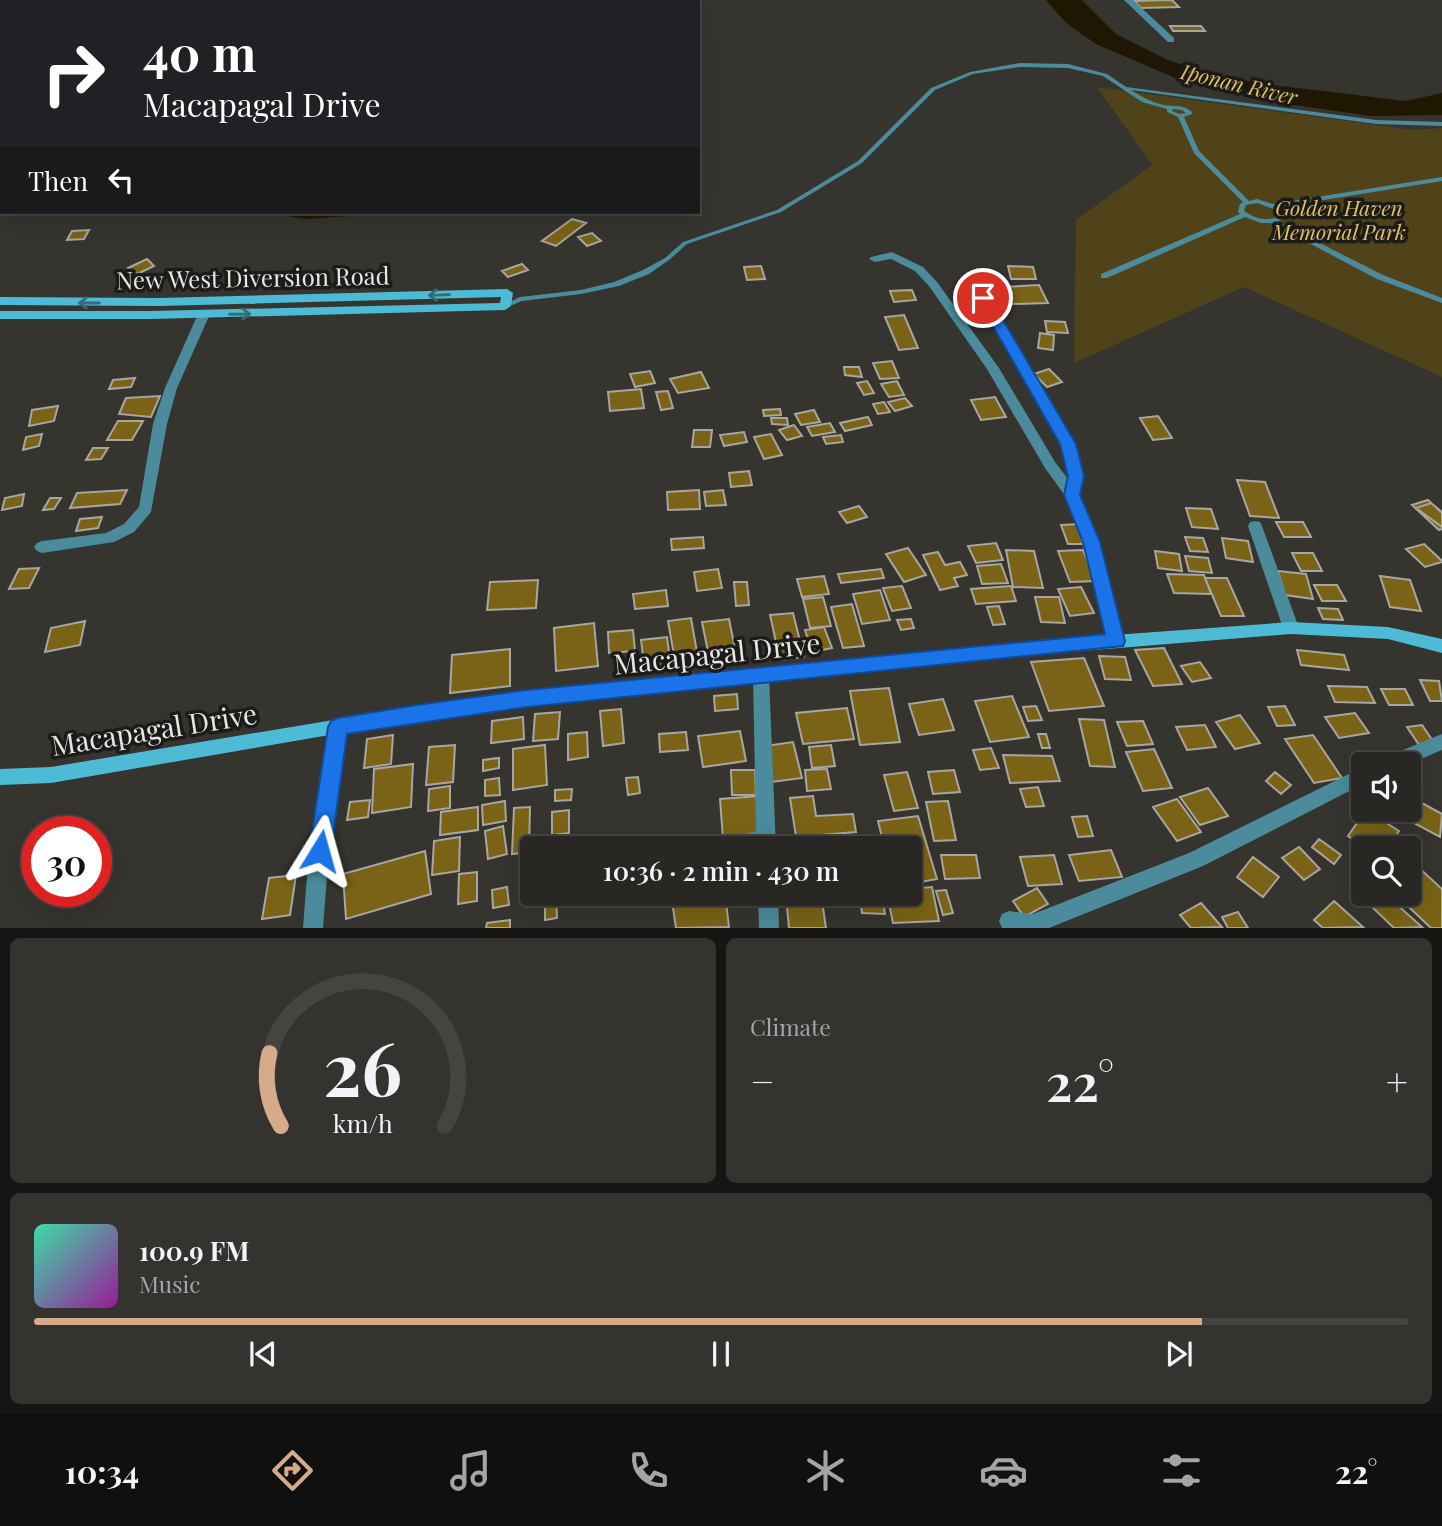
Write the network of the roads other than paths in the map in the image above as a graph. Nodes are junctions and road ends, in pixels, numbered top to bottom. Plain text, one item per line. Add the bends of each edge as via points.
1 (1128, 0) edge
2 (1171, 40) dead end
3 (1126, 88) junction
4 (1169, 108) junction
5 (1180, 116) junction
6 (1442, 124) edge
7 (1442, 179) edge
8 (1247, 202) junction
9 (1274, 206) junction
10 (1244, 215) junction
11 (1273, 222) junction
12 (875, 258) dead end
13 (1104, 276) dead end
14 (983, 298) dead end
15 (520, 299) junction
16 (506, 300) junction
17 (1442, 301) edge
18 (0, 302) edge
19 (204, 314) junction
20 (0, 315) edge
21 (1072, 495) junction
22 (1255, 526) dead end
23 (42, 547) dead end
24 (1291, 628) junction
25 (1116, 641) junction
26 (1442, 646) edge
27 (761, 676) junction
28 (338, 727) junction
29 (1442, 742) edge
30 (1418, 752) edge
31 (0, 777) edge
32 (1351, 781) edge
33 (766, 836) edge
34 (768, 906) edge
35 (1009, 921) dead end
36 (313, 928) edge
37 (769, 928) edge

1 - 2 street
3 - 4 lane via 1144,101
3 - 6 lane via 1376,122
3 - 15 lane via 1089,70 1050,64 997,68 949,81 924,96 860,162 779,211 685,243 646,272 616,284
4 - 5 lane
4 - 5 lane via 1190,112
5 - 8 lane via 1196,152
7 - 9 lane
8 - 9 lane
8 - 10 lane via 1240,209
9 - 11 lane via 1283,215
10 - 11 lane
10 - 13 lane
11 - 17 lane via 1380,277
12 - 21 street via 898,257 933,284 993,368
14 - 21 street via 1068,444 1076,476
15 - 16 lane
15 - 16 lane
16 -> 18 street, New West Diversion Road
19 -> 16 street, New West Diversion Road
19 - 20 street, New West Diversion Road
19 - 23 street via 160,424 146,508 130,528 109,538
21 - 25 street via 1091,542
22 - 24 street
24 - 25 street, Macapagal Drive
24 - 26 street, Macapagal Drive via 1388,633
25 - 27 street, Macapagal Drive
27 - 28 street, Macapagal Drive via 527,699
27 - 33 street
28 - 31 street, Macapagal Drive via 51,775
28 - 36 street
29 - 30 street
32 - 35 street via 1196,860 1033,924
34 - 37 street

